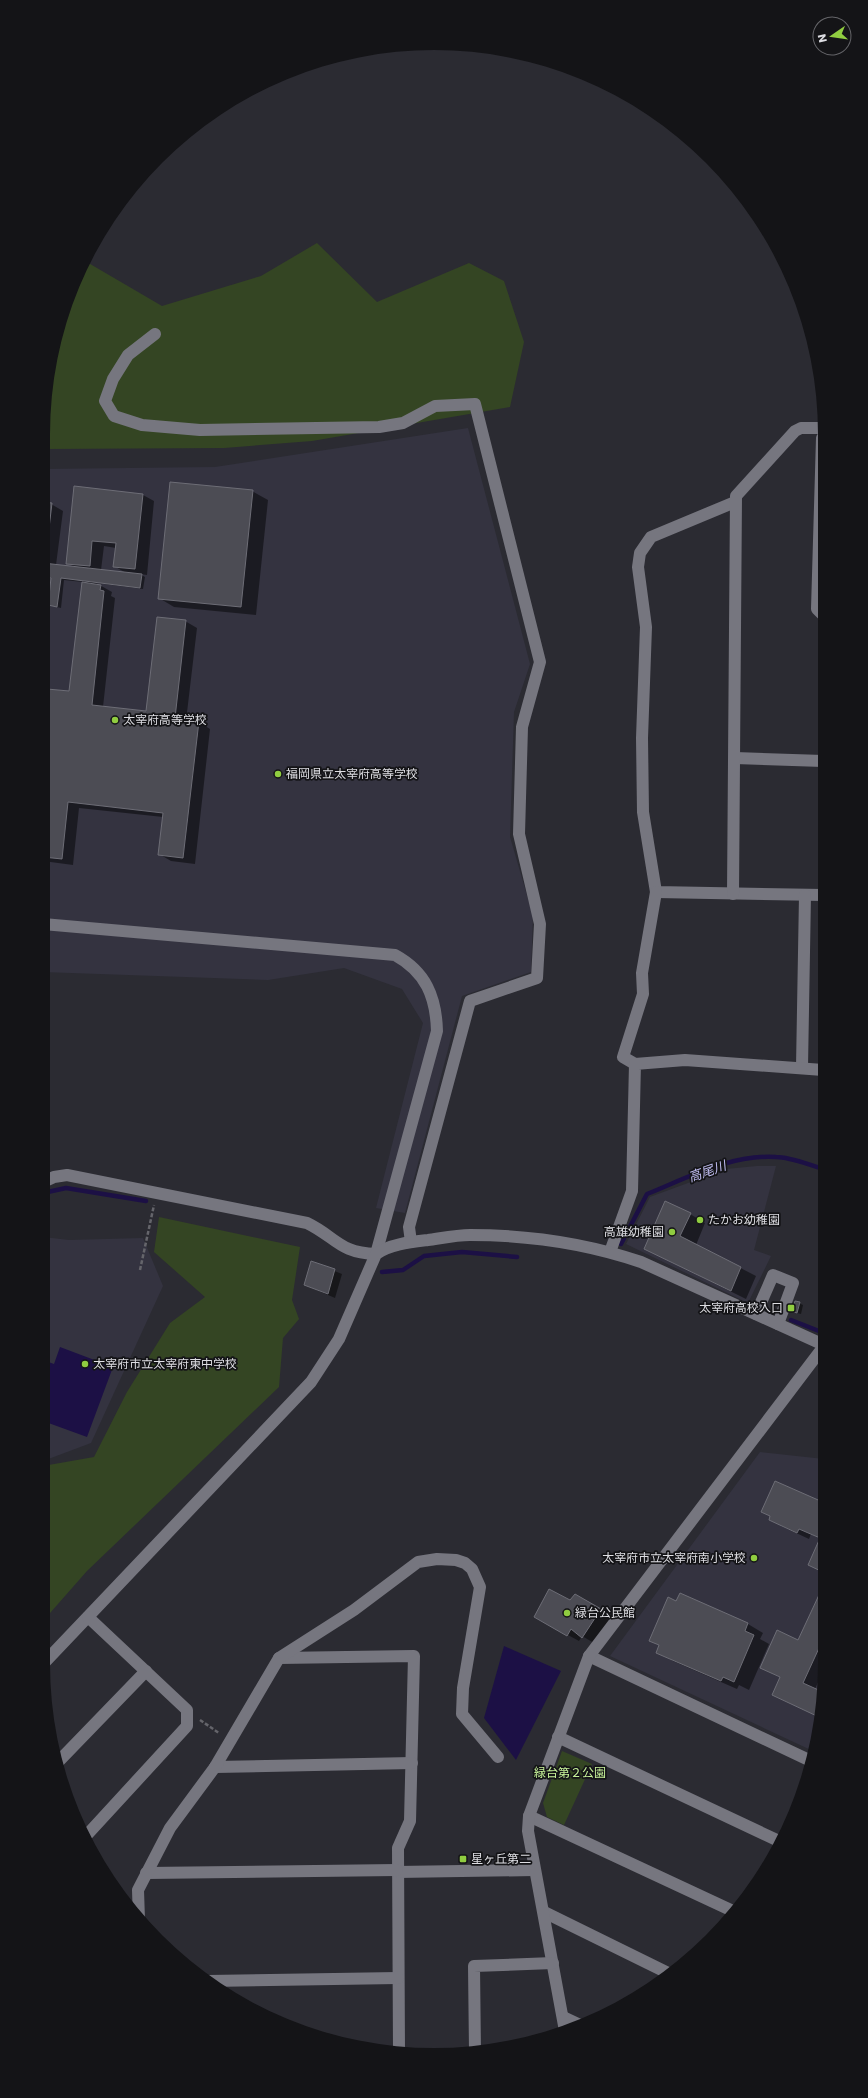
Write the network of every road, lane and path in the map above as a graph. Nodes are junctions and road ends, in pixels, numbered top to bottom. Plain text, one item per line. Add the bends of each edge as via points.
1 (155, 334) dead end
2 (818, 428) edge
3 (736, 502) junction
4 (818, 583) edge
5 (818, 610) edge
6 (735, 758) junction
7 (818, 761) edge
8 (656, 892) junction
9 (733, 894) junction
10 (805, 895) junction
11 (818, 895) edge
12 (50, 925) edge
13 (635, 1064) junction
14 (802, 1068) junction
15 (818, 1070) edge
16 (50, 1179) edge
17 (156, 1193) junction
18 (411, 1242) junction
19 (610, 1252) junction
20 (376, 1254) junction
21 (140, 1270) dead end
22 (756, 1314) junction
23 (778, 1324) junction
24 (818, 1343) edge
25 (818, 1354) edge
26 (88, 1617) junction
27 (589, 1656) junction
28 (50, 1657) edge
29 (279, 1658) junction
30 (146, 1671) junction
31 (187, 1710) junction
32 (558, 1737) junction
33 (231, 1741) junction
34 (498, 1757) dead end
35 (62, 1758) edge
36 (806, 1759) edge
37 (412, 1763) junction
38 (215, 1767) junction
39 (529, 1816) junction
40 (89, 1832) edge
41 (775, 1840) edge
42 (534, 1870) junction
43 (397, 1871) junction
44 (146, 1873) junction
45 (138, 1909) edge
46 (729, 1909) edge
47 (544, 1912) junction
48 (552, 1963) junction
49 (665, 1971) edge
50 (398, 1978) junction
51 (218, 1981) edge
52 (563, 2017) junction
53 (573, 2022) edge
54 (564, 2025) edge
55 (399, 2046) edge
56 (475, 2046) edge

1 - 18 street via 128,355 113,379 104,401 114,416 142,425 200,430 379,427 403,423 435,406 475,404 540,662 522,727 519,834 540,924 537,978 470,1002 409,1227
2 - 3 street via 801,428 795,431 736,496
3 - 6 street
3 - 8 street via 651,537 640,552 638,567 646,627 642,738 643,812
4 - 5 street
6 - 7 street
6 - 9 street
8 - 9 street
8 - 13 street via 642,973 643,994 623,1057
9 - 10 street
10 - 11 street
10 - 14 street
12 - 20 street via 383,953 395,955 414,968 431,994 437,1010 437,1031
13 - 14 street via 685,1060
13 - 19 street via 632,1190
14 - 15 street
16 - 17 street via 67,1175
17 - 20 street via 307,1223 322,1230 349,1251
17 - 21 path
18 - 19 street via 469,1234 525,1237
18 - 20 street
19 - 22 street via 642,1262
20 - 26 street via 339,1339 311,1382
22 - 23 street
22 - 23 street via 773,1275 793,1283
23 - 24 street
25 - 27 street
26 - 28 street
26 - 30 street
27 - 32 street
27 - 36 street
29 - 33 street
29 - 34 street via 354,1610 418,1562 437,1559 465,1563 472,1569 480,1587 463,1688 462,1714
29 - 37 street via 414,1656
30 - 31 street
30 - 35 street
31 - 33 path
31 - 40 street via 188,1726
32 - 39 street
32 - 41 street
33 - 38 street
37 - 38 street
37 - 43 street via 410,1821 398,1848
38 - 44 street via 170,1828
39 - 42 street via 528,1831
39 - 46 street
42 - 43 street
42 - 47 street
43 - 44 street
43 - 50 street
44 - 45 street via 138,1890
47 - 48 street
47 - 49 street
48 - 52 street
48 - 56 street via 474,1966
50 - 51 street
50 - 55 street
52 - 53 street
52 - 54 street

